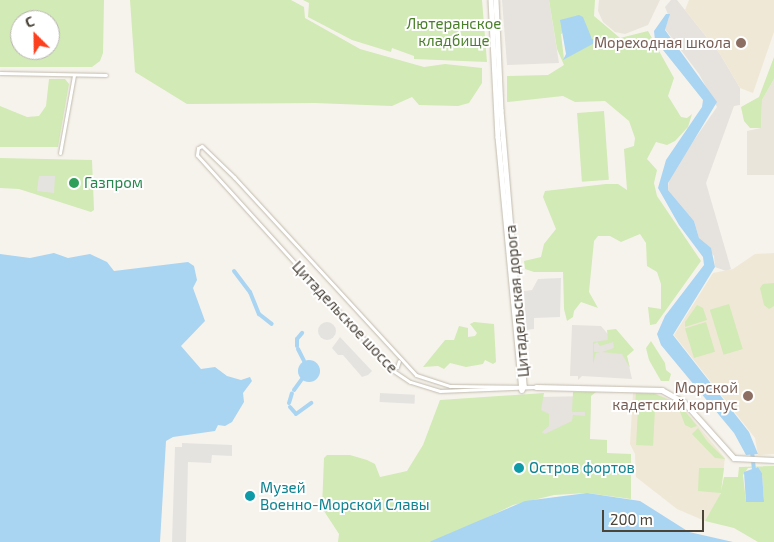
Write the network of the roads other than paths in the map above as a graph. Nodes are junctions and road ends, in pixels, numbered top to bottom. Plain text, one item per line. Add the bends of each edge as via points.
1 (491, 0) edge
2 (496, 0) edge
3 (0, 73) edge
4 (74, 75) junction
5 (106, 75) dead end
6 (60, 153) dead end
7 (398, 360) junction
8 (385, 364) junction
9 (522, 387) junction
10 (536, 387) joint
11 (774, 460) edge

1 - 9 street, Цитадельская дорога via 498,137
2 - 9 street, Цитадельская дорога
3 - 4 street
4 - 5 street
4 - 6 street
7 - 8 street via 396,368
7 - 8 street, Цитадельское шоссе via 221,166 202,146 198,148 197,155
7 - 9 street, Цитадельское шоссе via 416,375 439,385
8 - 9 street, Цитадельское шоссе via 410,382 428,389 447,392
9 - 10 street, Цитадельское шоссе
10 - 11 street, Цитадельское шоссе via 647,387 662,390 684,402 730,456 750,461

